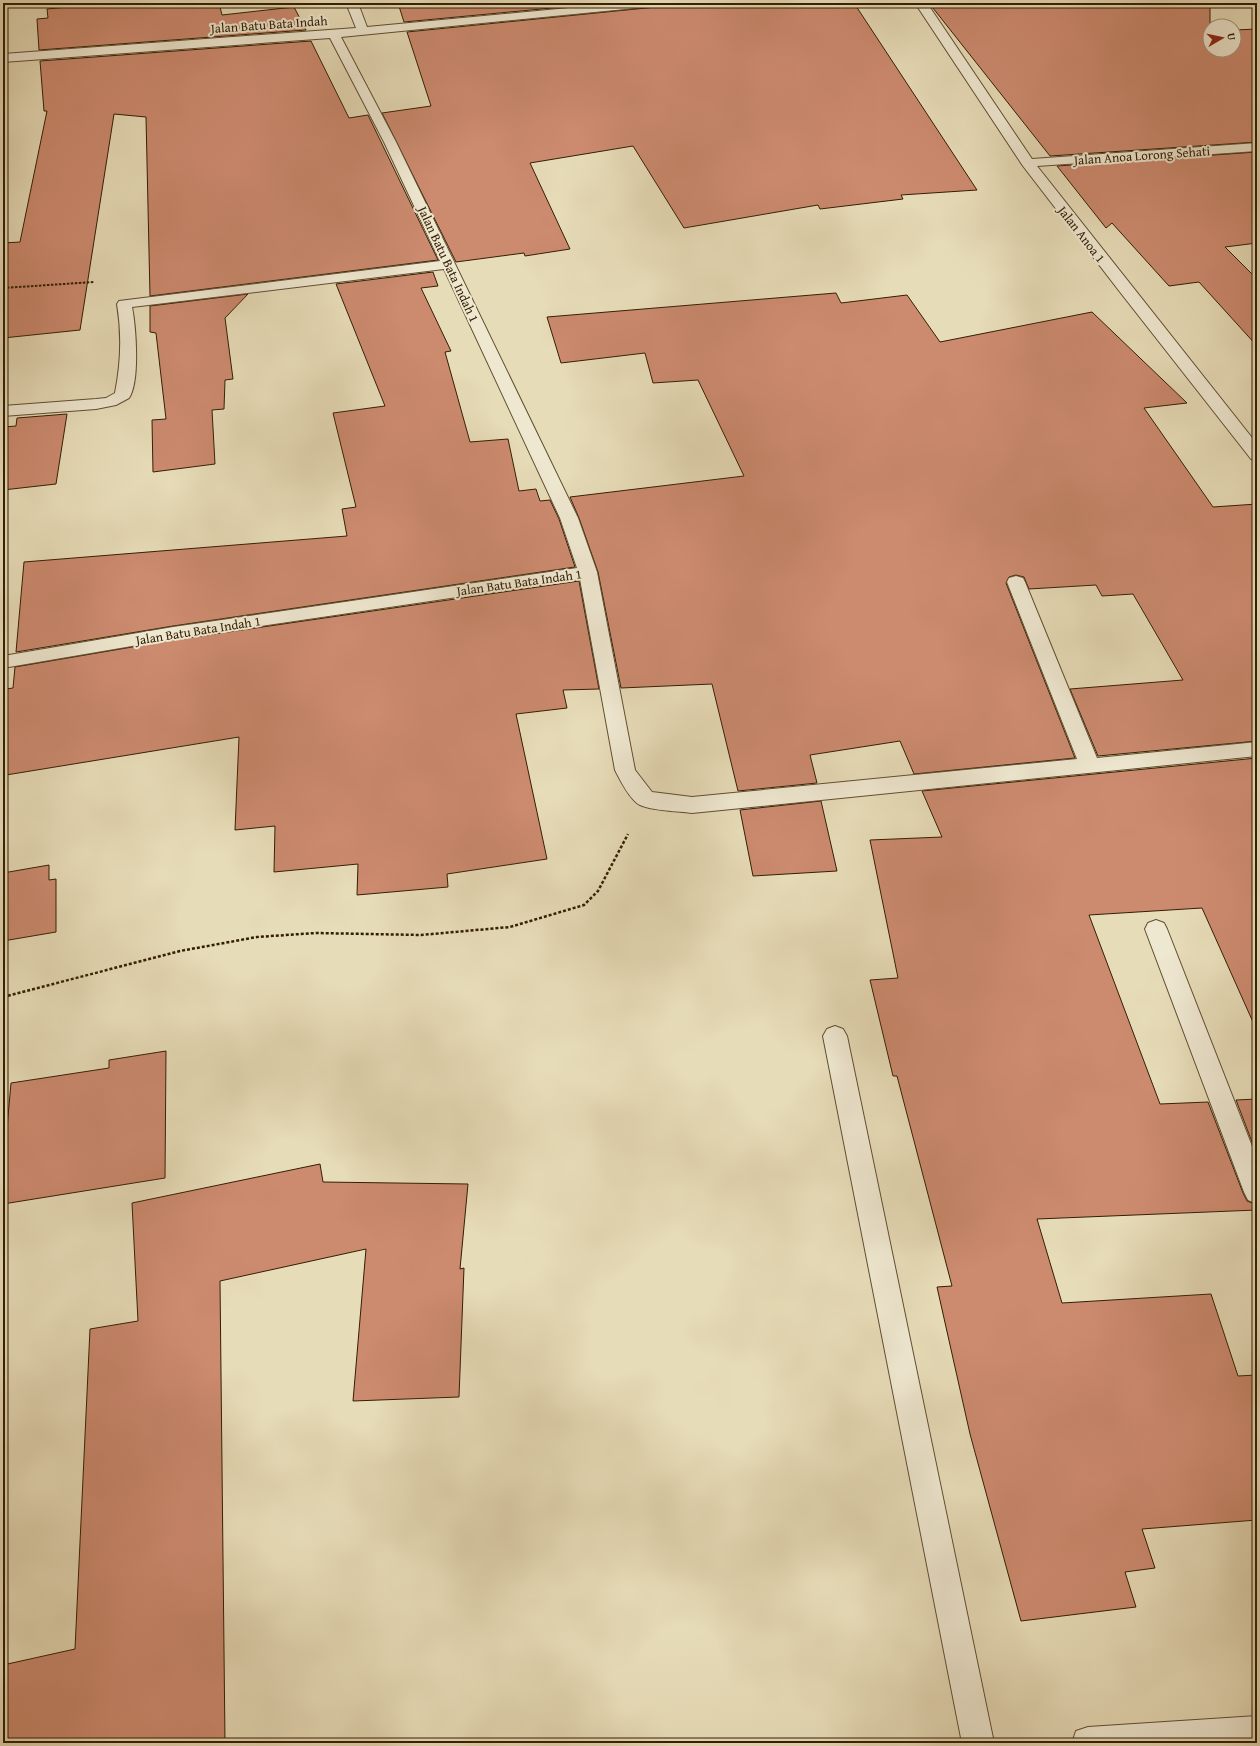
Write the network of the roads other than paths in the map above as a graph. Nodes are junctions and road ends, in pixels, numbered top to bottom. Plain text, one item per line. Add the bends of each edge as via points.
1 (352, 3) edge
2 (656, 3) edge
3 (921, 3) edge
4 (1253, 3) edge
5 (1257, 6) edge
6 (545, 8) edge
7 (362, 30) junction
8 (334, 34) junction
9 (3, 58) edge
10 (1257, 147) edge
11 (1028, 163) junction
12 (450, 264) junction
13 (3, 410) edge
14 (1257, 455) edge
15 (588, 572) junction
16 (1016, 582) dead end
17 (3, 662) edge
18 (1257, 749) edge
19 (1090, 766) junction
20 (1156, 929) dead end
21 (835, 1036) dead end
22 (1257, 1192) edge
23 (1257, 1732) edge
24 (978, 1743) edge
25 (1088, 1743) edge

1 - 7 street
2 - 6 street, Jalan Batu Bata Indah
3 - 11 street, Jalan Anoa 1
4 - 5 street
6 - 7 street, Jalan Batu Bata Indah
7 - 8 street, Jalan Batu Bata Indah
8 - 9 street, Jalan Batu Bata Indah
8 - 12 street, Jalan Batu Bata Indah 1
10 - 11 street, Jalan Anoa Lorong Sehati
11 - 14 street, Jalan Anoa 1
12 - 13 street via 124,304 129,354 123,395 110,402 96,404
12 - 15 street, Jalan Batu Bata Indah 1 via 569,518
15 - 17 street, Jalan Batu Bata Indah 1 via 173,633
15 - 19 street via 625,770 646,799 692,805
16 - 19 street
18 - 19 street
20 - 22 street
21 - 24 street
23 - 25 street

